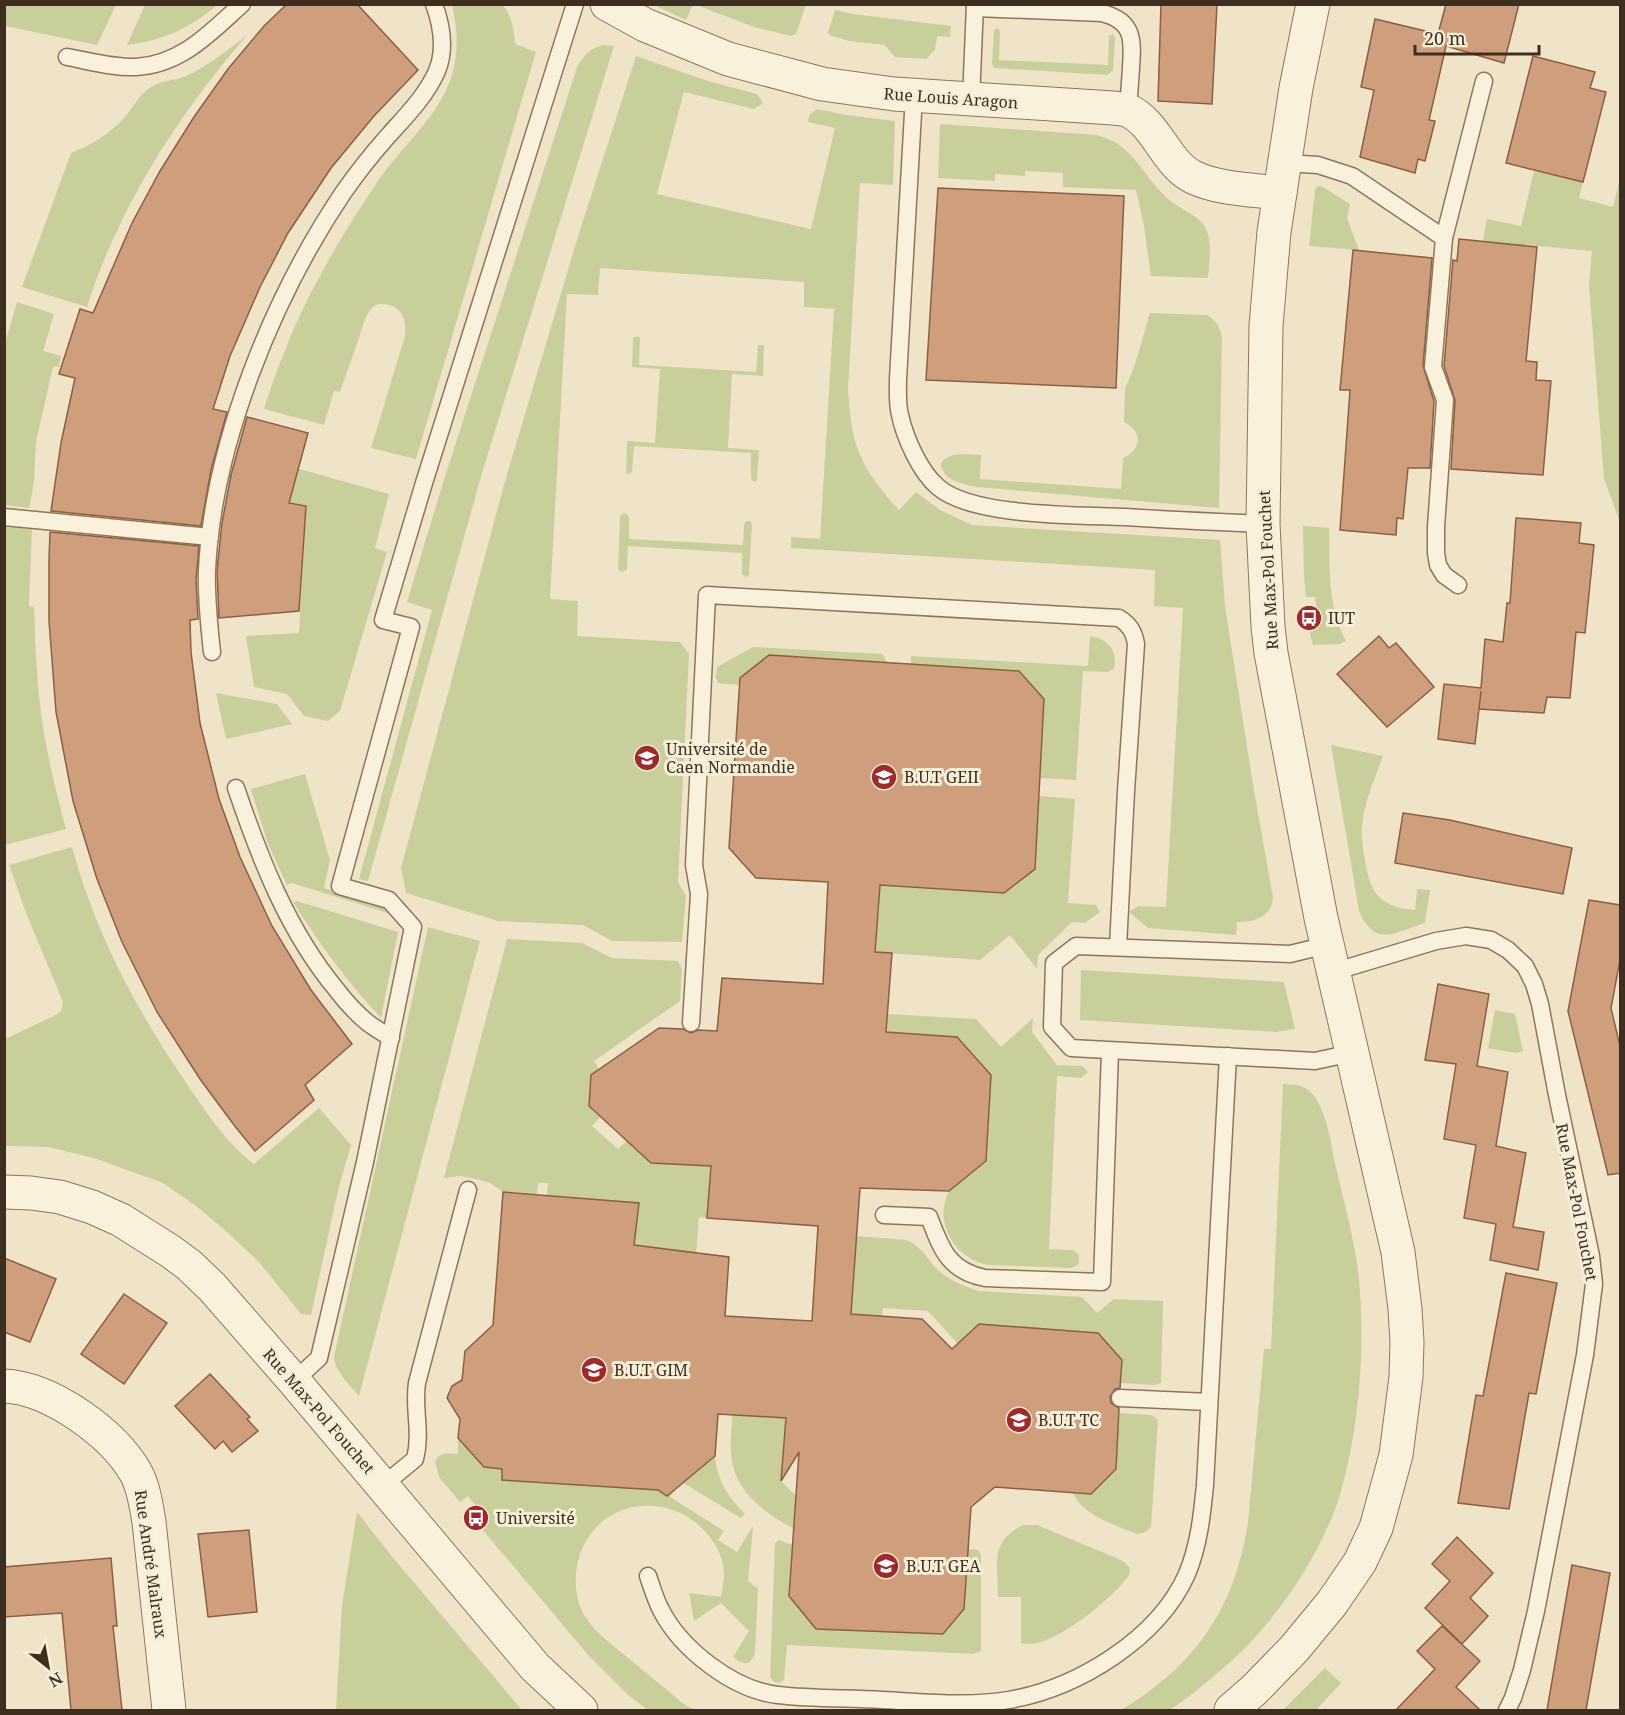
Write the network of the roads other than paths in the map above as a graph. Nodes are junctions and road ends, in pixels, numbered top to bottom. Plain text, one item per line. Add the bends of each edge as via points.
1 (243, 4) edge
2 (434, 4) edge
3 (574, 4) edge
4 (607, 4) edge
5 (1313, 4) edge
6 (975, 6) edge
7 (67, 57) dead end
8 (1484, 81) dead end
9 (914, 95) junction
10 (971, 100) junction
11 (1128, 111) junction
12 (1283, 178) junction
13 (1444, 238) junction
14 (4, 517) edge
15 (1263, 524) junction
16 (210, 537) junction
17 (1458, 585) dead end
18 (212, 652) dead end
19 (236, 788) dead end
20 (1118, 948) junction
21 (1330, 959) junction
22 (691, 1023) dead end
23 (391, 1038) junction
24 (1110, 1051) junction
25 (1352, 1053) junction
26 (1228, 1056) junction
27 (468, 1190) dead end
28 (4, 1192) edge
29 (884, 1215) dead end
30 (294, 1381) junction
31 (4, 1386) edge
32 (1120, 1398) dead end
33 (1209, 1402) junction
34 (382, 1486) junction
35 (648, 1576) dead end
36 (169, 1710) edge
37 (580, 1710) edge
38 (1231, 1710) edge
39 (1507, 1710) edge

1 - 7 lane via 201,42 162,62 128,67
2 - 16 lane via 442,37 437,70 421,99 344,192 313,241 269,329 236,420
3 - 23 lane via 383,620 411,627 340,886 388,900 413,927
4 - 9 street, Rue Louis Aragon via 645,25 728,59 805,81
5 - 12 street, Rue Max-Pol Fouchet
6 - 10 lane
6 - 11 lane via 1114,16 1132,38
8 - 13 lane
9 - 10 street, Rue Louis Aragon
9 - 15 lane via 898,401 911,446 927,475 937,487 960,500 1018,512
10 - 11 street, Rue Louis Aragon
11 - 12 street via 1155,134 1191,176 1225,185
12 - 13 lane via 1318,165 1352,176
12 - 15 street, Rue Max-Pol Fouchet via 1271,256 1266,326
13 - 17 lane via 1433,367 1445,400 1436,554 1444,575
14 - 16 lane
15 - 21 street, Rue Max-Pol Fouchet via 1271,652
16 - 18 lane via 207,592
19 - 23 lane via 255,846 308,951 346,1001
20 - 21 lane
20 - 22 lane via 1136,644 1126,622 1119,618 707,595 694,865 699,894
20 - 24 lane via 1076,946 1054,963 1052,1027 1071,1048
21 - 25 street, Rue Max-Pol Fouchet
21 - 39 lane, Rue Max-Pol Fouchet via 1466,936 1491,940 1525,966 1540,1004 1594,1284 1585,1355 1536,1611 1522,1670
23 - 30 lane via 319,1358
24 - 26 lane
24 - 29 lane via 1101,1282 972,1276 952,1264 929,1217
25 - 26 lane via 1315,1061
25 - 38 street, Rue Max-Pol Fouchet via 1391,1218 1405,1310 1406,1377 1396,1455 1376,1528 1360,1562 1294,1649
26 - 33 lane
27 - 34 lane via 417,1383 415,1459
28 - 30 street, Rue Max-Pol Fouchet via 60,1197 92,1207 170,1251 212,1287
30 - 34 street, Rue Max-Pol Fouchet
31 - 36 street, Rue André Malraux via 36,1393 66,1407 117,1447 136,1473 149,1522
32 - 33 lane
33 - 35 lane via 1201,1524 1192,1560 1176,1595 1124,1649 1080,1676 1034,1694 1010,1700 948,1703 759,1691 720,1673 683,1640 661,1611
34 - 37 street, Rue Max-Pol Fouchet via 535,1668

